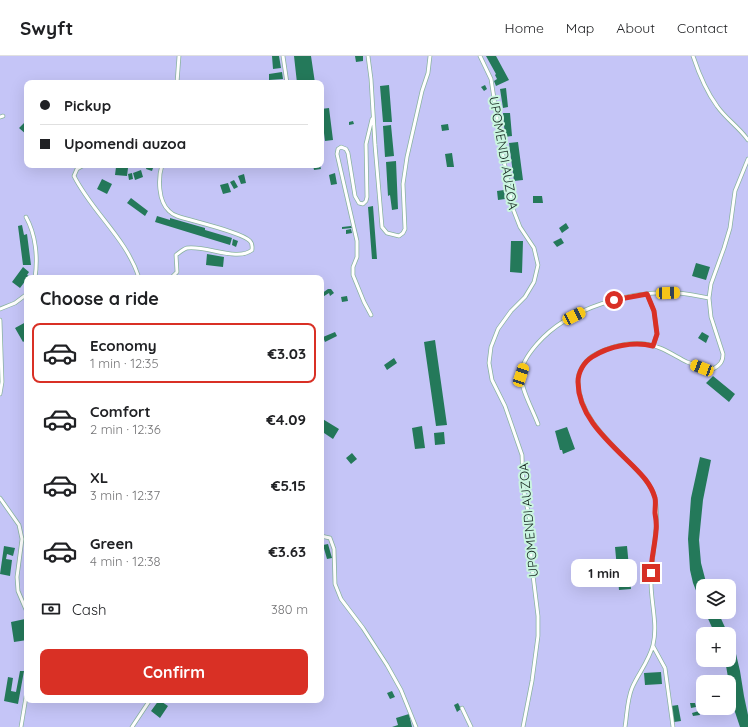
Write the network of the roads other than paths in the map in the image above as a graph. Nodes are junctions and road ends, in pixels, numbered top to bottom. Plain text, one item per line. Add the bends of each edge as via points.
1 (179, 56) edge
2 (283, 56) edge
3 (368, 56) edge
4 (430, 56) edge
5 (480, 56) edge
6 (693, 56) edge
7 (177, 80) edge
8 (287, 80) edge
9 (373, 115) junction
10 (748, 140) edge
11 (748, 159) edge
12 (79, 168) edge
13 (162, 168) edge
14 (26, 217) dead end
15 (35, 275) edge
16 (138, 275) edge
17 (174, 275) edge
18 (647, 294) junction
19 (24, 296) edge
20 (709, 298) junction
21 (0, 309) edge
22 (371, 315) dead end
23 (0, 320) edge
24 (653, 346) junction
25 (0, 394) edge
26 (538, 424) dead end
27 (0, 498) edge
28 (324, 537) edge
29 (24, 605) edge
30 (653, 646) junction
31 (25, 703) edge
32 (148, 703) edge
33 (462, 708) dead end
34 (21, 727) edge
35 (132, 727) edge
36 (416, 727) edge
37 (471, 727) edge
38 (523, 727) edge
39 (625, 727) edge
40 (673, 727) edge

1 - 7 lane
2 - 8 lane
3 - 9 lane
4 - 9 lane via 407,157 403,184 405,229 399,236 387,233 382,227
5 - 38 lane, UPOMENDI AUZOA via 492,79 513,209 520,227 534,248 538,265 534,282 525,297 498,329 491,347 489,363 492,380 505,406 522,455 523,487 532,531 531,559 538,636
6 - 10 lane via 701,80 717,106
9 - 22 lane via 366,144 367,197 363,204 359,203 355,196 346,149 341,147 337,154 357,241 353,274
11 - 20 lane via 735,191 730,228 711,284
12 - 16 lane via 74,176 79,187 108,224
13 - 17 lane via 160,190 163,204 168,211 241,235 252,245 252,250 248,253 235,254 185,248 176,255 176,272
14 - 15 lane via 35,244
18 - 20 lane via 679,293
18 - 24 lane via 654,311 657,334
18 - 26 lane via 614,300 561,322 527,356 521,375 525,393
19 - 21 lane
20 - 24 lane via 711,317 723,354 723,360 719,365 713,369 702,368 667,350
23 - 25 lane
24 - 30 lane via 624,345 598,353 587,360 578,374 580,398 587,414 603,435 648,482 655,498 656,530 651,562 655,617
27 - 29 lane via 19,525 22,539 17,576 18,591
28 - 36 lane via 330,538 334,549 335,584 341,598 387,665 401,690
30 - 39 lane via 629,696
30 - 40 lane via 665,668
31 - 34 lane
32 - 35 lane
33 - 37 lane

